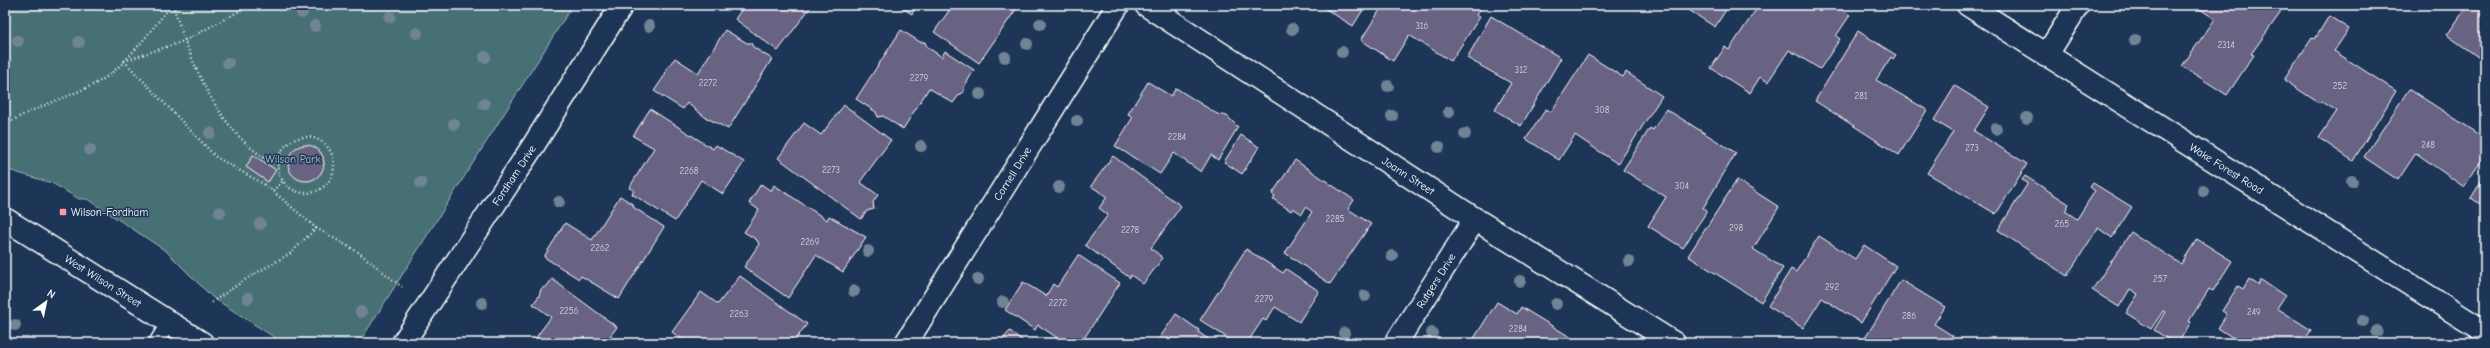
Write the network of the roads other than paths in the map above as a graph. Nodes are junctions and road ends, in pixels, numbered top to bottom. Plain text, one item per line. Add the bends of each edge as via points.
1 (622, 5) edge
2 (1118, 5) edge
3 (1146, 5) edge
4 (1968, 5) edge
5 (2078, 5) edge
6 (2046, 56) junction
7 (5, 219) edge
8 (1476, 219) junction
9 (169, 322) junction
10 (2485, 332) edge
11 (156, 343) edge
12 (202, 343) edge
13 (403, 343) edge
14 (906, 343) edge
15 (1396, 343) edge
16 (1674, 343) edge

1 - 13 street, Fordham Drive
2 - 14 street, Cornell Drive
3 - 8 street, Joann Street
4 - 6 street, Wake Forest Road
5 - 6 street
6 - 10 street, Wake Forest Road
7 - 9 street, West Wilson Street
8 - 15 street, Rutgers Drive
8 - 16 street, Joann Street
9 - 11 lane
9 - 12 street, West Wilson Street

